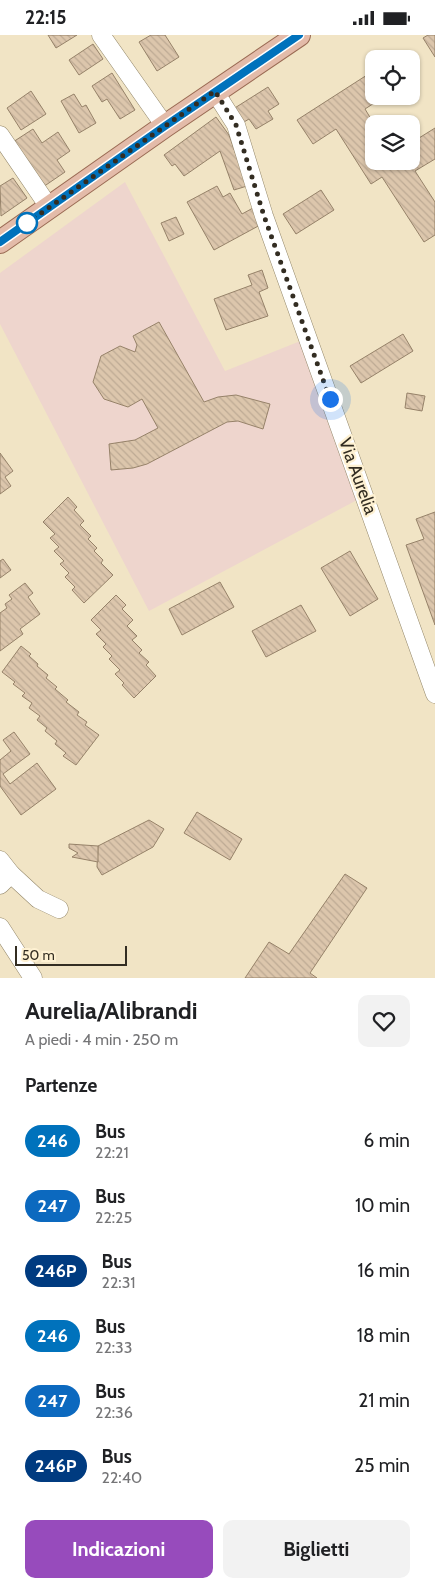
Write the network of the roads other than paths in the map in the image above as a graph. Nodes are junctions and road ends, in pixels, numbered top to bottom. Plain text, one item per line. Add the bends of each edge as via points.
1 (101, 35) edge
2 (299, 35) edge
3 (215, 91) junction
4 (165, 126) junction
5 (0, 135) edge
6 (49, 207) junction
7 (0, 242) edge
8 (435, 694) edge
9 (0, 860) edge
10 (5, 880) edge
11 (59, 909) dead end
12 (0, 927) edge
13 (33, 978) edge

1 - 4 street
2 - 3 main road
3 - 4 main road
3 - 8 street, Via Aurelia via 236,125 264,216
4 - 6 main road
5 - 6 street
6 - 7 main road
9 - 10 street
10 - 11 street
12 - 13 street

